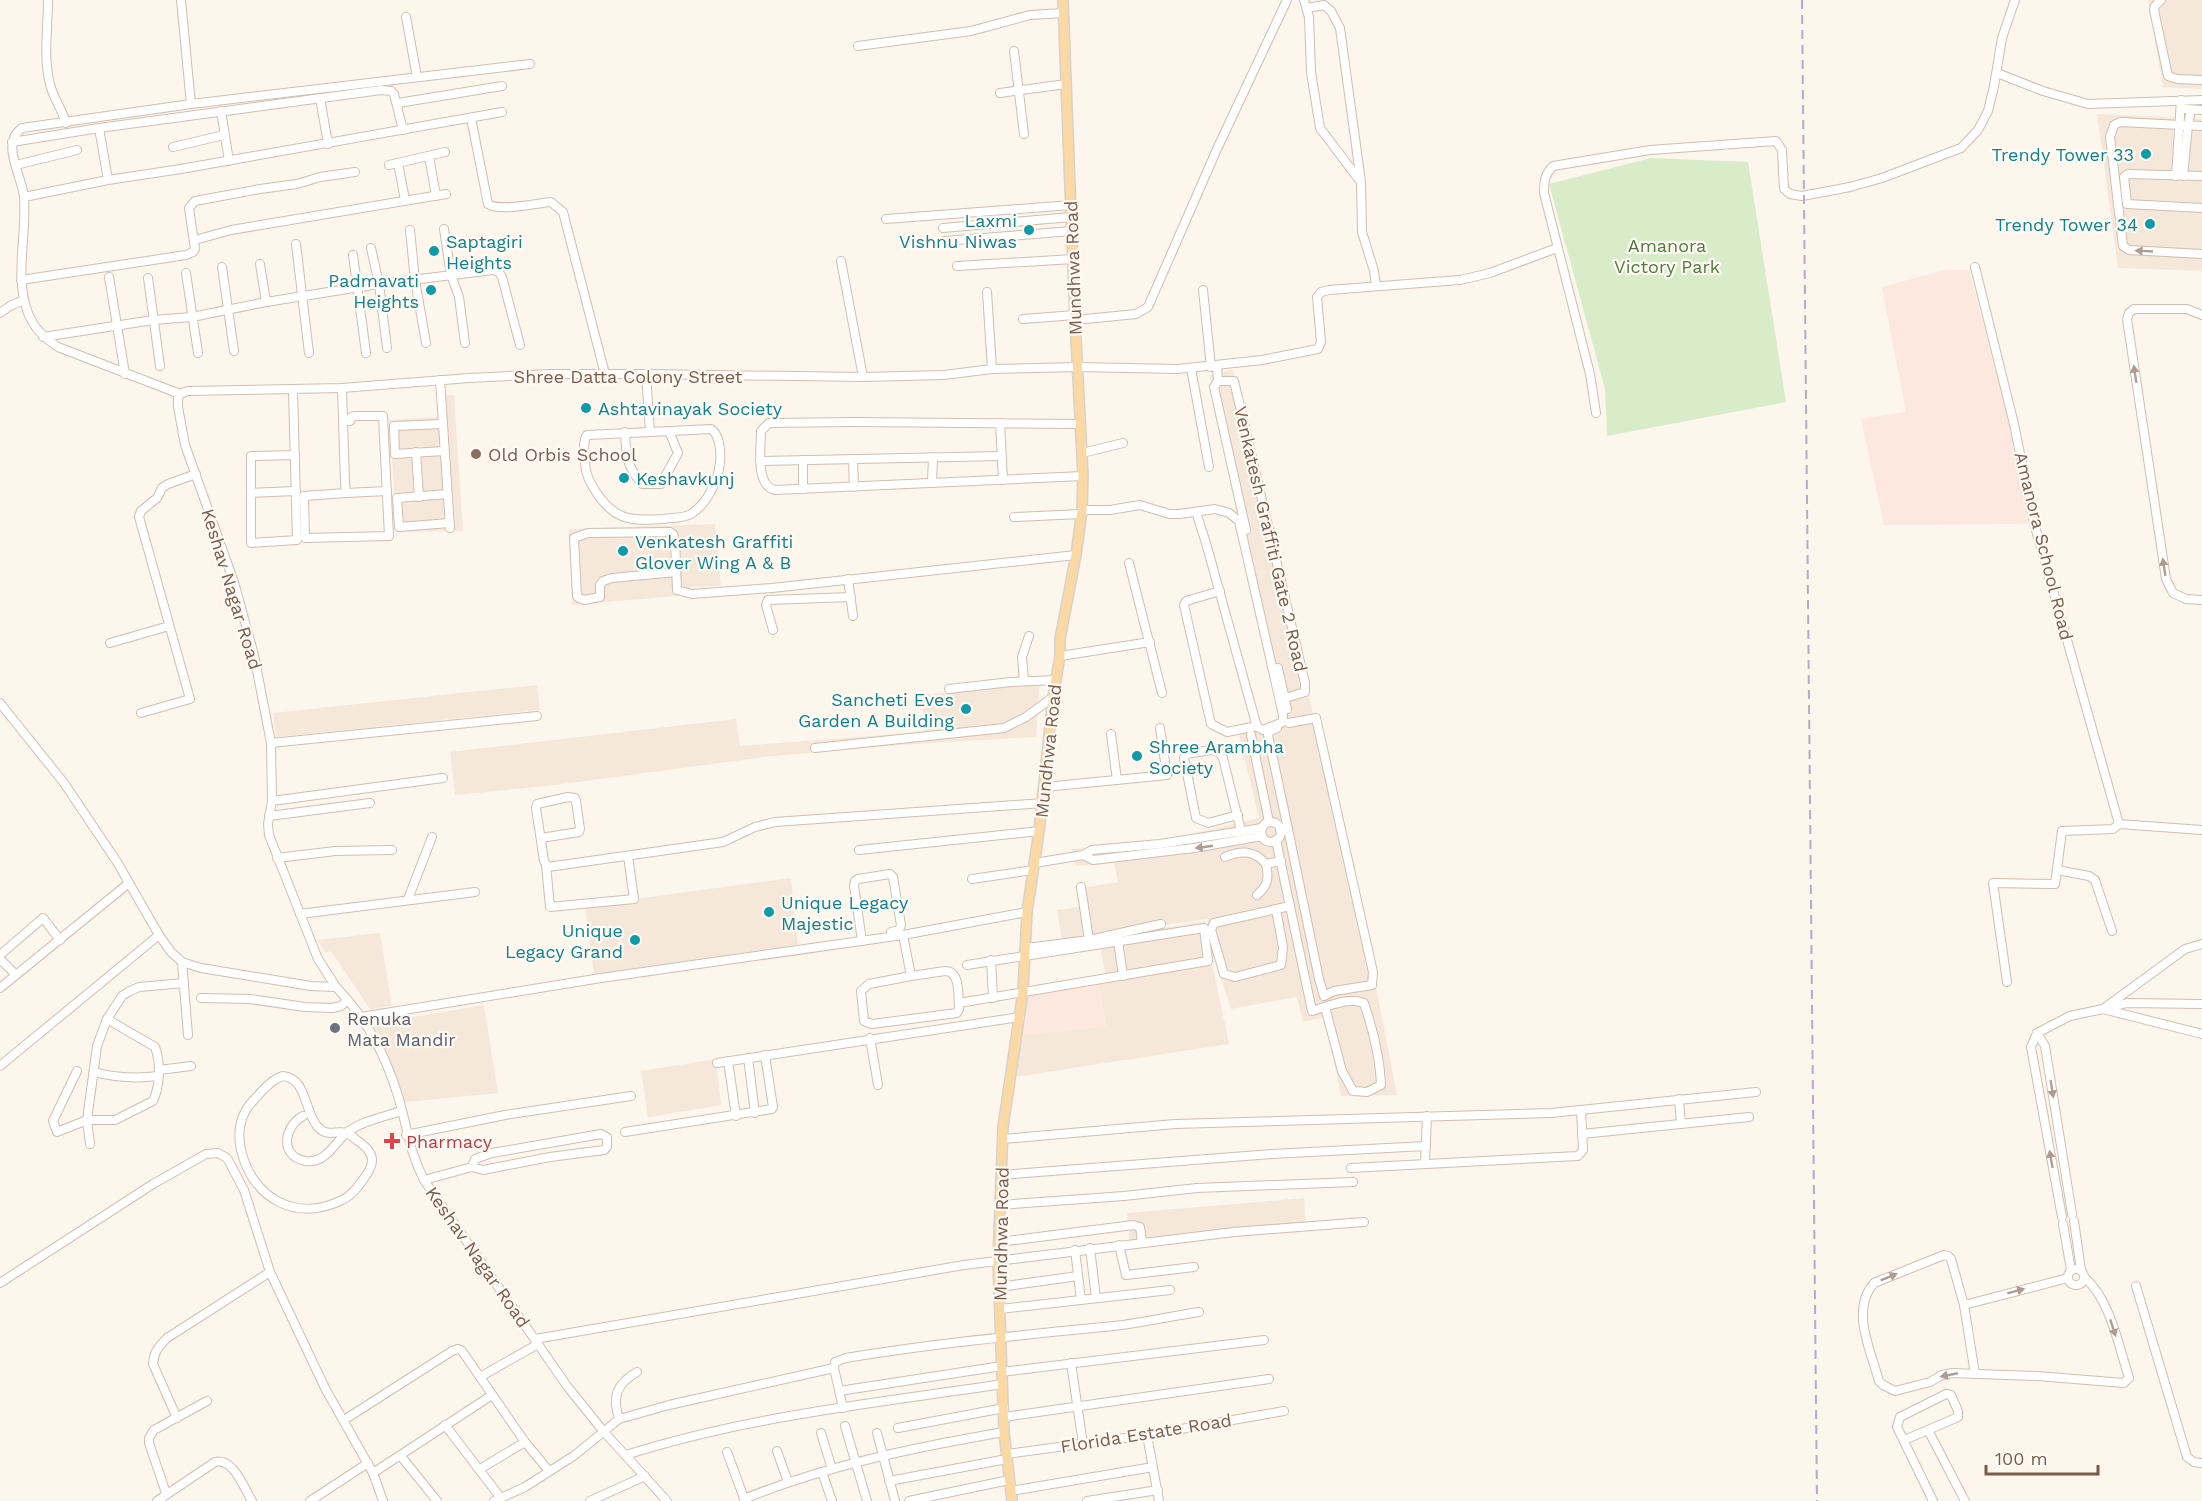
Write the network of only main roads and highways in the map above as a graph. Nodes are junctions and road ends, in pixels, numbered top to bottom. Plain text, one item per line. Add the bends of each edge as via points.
1 (1063, 0) edge
2 (1011, 1496) edge

1 - 2 main road, Mundhwa Road via 1082,512 1060,639 1027,912 1023,992 1003,1139 998,1261

